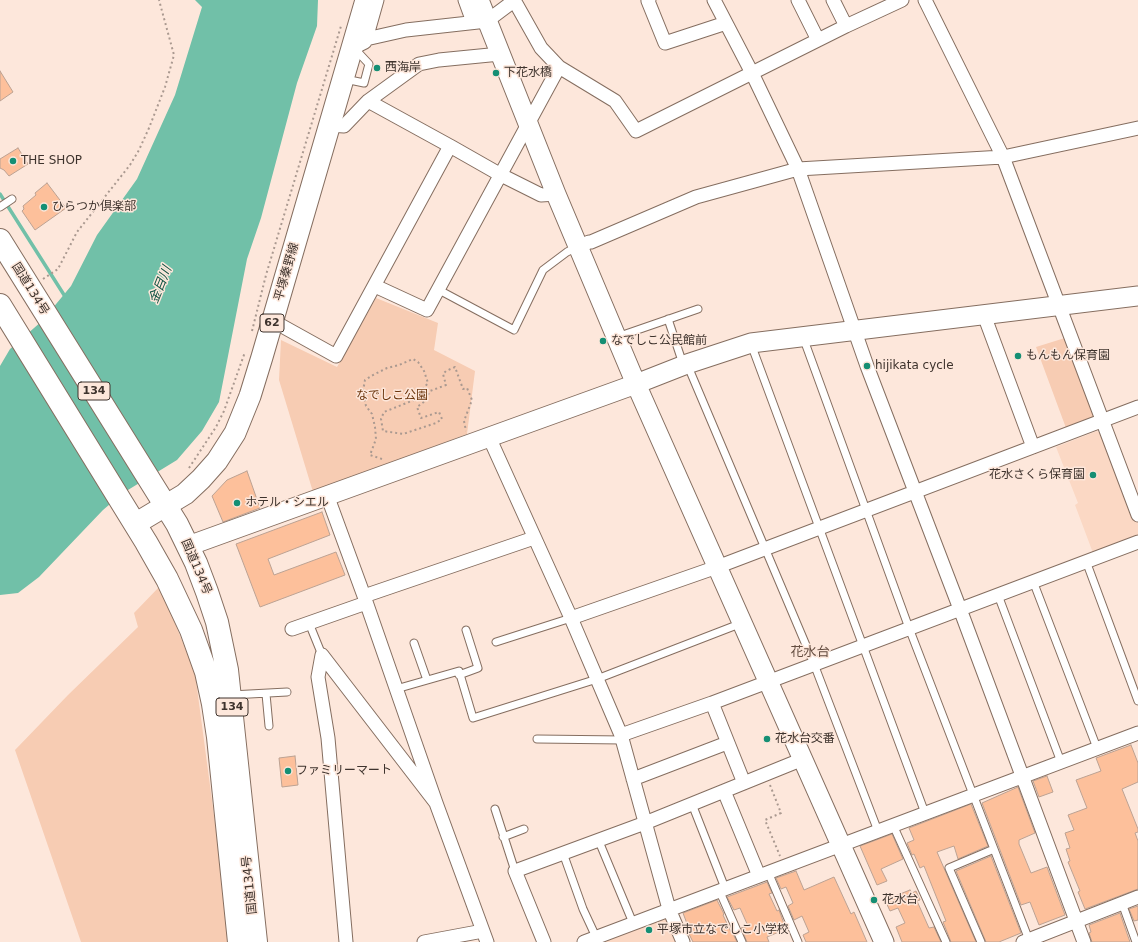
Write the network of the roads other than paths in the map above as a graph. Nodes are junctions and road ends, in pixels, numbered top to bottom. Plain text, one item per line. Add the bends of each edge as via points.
1 (366, 0) edge
2 (377, 0) edge
3 (465, 0) edge
4 (479, 0) edge
5 (494, 0) edge
6 (515, 0) edge
7 (650, 0) edge
8 (714, 0) edge
9 (798, 0) edge
10 (834, 0) edge
11 (902, 0) edge
12 (925, 0) edge
13 (486, 18) junction
14 (726, 23) junction
15 (846, 26) junction
16 (352, 40) junction
17 (818, 40) junction
18 (500, 54) junction
19 (559, 67) junction
20 (752, 73) junction
21 (368, 101) junction
22 (528, 124) junction
23 (329, 125) junction
24 (1138, 128) edge
25 (450, 146) junction
26 (1003, 157) junction
27 (798, 169) junction
28 (501, 175) junction
29 (556, 194) junction
30 (12, 199) dead end
31 (1, 206) edge
32 (0, 240) edge
33 (578, 247) junction
34 (375, 286) junction
35 (439, 290) junction
36 (1138, 296) edge
37 (1060, 306) junction
38 (698, 309) dead end
39 (5, 313) edge
40 (984, 315) junction
41 (668, 319) junction
42 (273, 321) junction
43 (855, 331) junction
44 (803, 336) junction
45 (616, 337) junction
46 (751, 343) junction
47 (686, 365) junction
48 (636, 384) junction
49 (1138, 407) edge
50 (1102, 421) junction
51 (489, 437) junction
52 (1033, 447) junction
53 (915, 492) junction
54 (327, 495) junction
55 (165, 506) junction
56 (866, 510) junction
57 (1138, 515) edge
58 (130, 517) junction
59 (819, 528) junction
60 (534, 538) junction
61 (1138, 542) edge
62 (188, 546) junction
63 (765, 549) junction
64 (1086, 561) junction
65 (717, 567) junction
66 (1033, 582) junction
67 (998, 595) junction
68 (365, 599) junction
69 (960, 609) junction
70 (571, 618) junction
71 (309, 623) junction
72 (742, 623) junction
73 (909, 628) junction
74 (292, 629) dead end
75 (466, 630) dead end
76 (496, 642) dead end
77 (414, 643) dead end
78 (863, 646) junction
79 (322, 655) junction
80 (814, 664) junction
81 (459, 675) junction
82 (597, 679) junction
83 (427, 680) junction
84 (768, 681) junction
85 (396, 689) junction
86 (287, 692) dead end
87 (266, 694) junction
88 (230, 695) junction
89 (1138, 701) edge
90 (712, 703) junction
91 (269, 726) dead end
92 (1138, 733) edge
93 (622, 737) junction
94 (537, 739) dead end
95 (727, 743) junction
96 (1097, 748) junction
97 (803, 759) junction
98 (1061, 762) junction
99 (1022, 776) junction
100 (633, 779) junction
101 (744, 783) junction
102 (724, 791) junction
103 (974, 795) junction
104 (436, 803) junction
105 (692, 804) junction
106 (495, 809) dead end
107 (925, 813) junction
108 (645, 823) junction
109 (893, 825) junction
110 (524, 829) dead end
111 (878, 831) junction
112 (504, 837) junction
113 (598, 839) junction
114 (840, 845) junction
115 (994, 849) junction
116 (562, 853) junction
117 (515, 871) junction
118 (763, 874) junction
119 (722, 889) junction
120 (1138, 897) edge
121 (1122, 903) junction
122 (668, 909) junction
123 (1076, 920) junction
124 (634, 923) junction
125 (485, 937) edge
126 (590, 940) edge
127 (1026, 941) edge
128 (239, 942) edge
129 (256, 942) edge
130 (346, 942) edge
131 (424, 942) edge
132 (544, 942) edge
133 (683, 942) edge
134 (742, 942) edge
135 (798, 942) edge
136 (884, 942) edge
137 (946, 942) edge
138 (981, 942) edge
139 (1084, 942) edge
140 (1136, 942) edge

1 - 16 main road, 平塚秦野線 / 62
2 - 16 street
3 - 13 street
4 - 13 street
5 - 13 street
6 - 13 street
6 - 19 street via 541,48
7 - 14 street via 648,1 665,43
8 - 14 street
9 - 17 street
10 - 15 street
11 - 15 street
12 - 26 street
13 - 16 street
13 - 18 street
14 - 20 street
15 - 17 street
16 - 23 main road, 平塚秦野線 / 62
17 - 20 street
18 - 21 street via 419,64
18 - 22 street
19 - 20 street via 615,100 636,131
19 - 22 street
20 - 27 street
21 - 23 street via 344,126
21 - 25 street
22 - 28 street
22 - 29 street
23 - 42 main road, 平塚秦野線 / 62
24 - 26 street
25 - 28 street
25 - 34 street
26 - 27 street
26 - 37 street
27 - 33 street via 696,197
27 - 43 street
28 - 29 street via 541,195
28 - 35 street
29 - 33 street
30 - 31 lane
32 - 55 highway, 国道134号 / 134 via 38,288
33 - 35 lane via 543,270 514,330
33 - 45 street
34 - 35 street via 427,310
34 - 42 street via 336,356
36 - 37 street
37 - 40 street
37 - 50 street
38 - 41 lane
39 - 58 highway, 国道134号 / 134
40 - 43 street
40 - 52 street
41 - 45 lane
41 - 47 lane
42 - 55 main road, 平塚秦野線 / 62 via 250,396 235,433 217,461 201,479 185,494
43 - 44 street
43 - 53 street
44 - 46 street
44 - 56 lane
45 - 48 street
46 - 47 street
46 - 59 lane
47 - 48 street
47 - 63 lane
48 - 51 street
48 - 65 street
49 - 50 street
50 - 52 street
50 - 57 street
51 - 54 street
51 - 60 street
52 - 53 street
53 - 56 street
53 - 69 street
54 - 62 street
54 - 68 street
55 - 58 main road, 平塚秦野線 / 62
55 - 62 highway, 国道134号 / 134
56 - 59 street
56 - 73 lane
58 - 128 highway, 国道134号 / 134 via 167,579 191,630 206,672 218,737
59 - 63 street
59 - 78 lane
60 - 68 street
60 - 70 street
61 - 64 street
62 - 88 highway, 国道134号 / 134 via 208,592 217,622
63 - 65 street
63 - 80 lane
64 - 66 street
64 - 89 lane
65 - 70 street
65 - 72 street
66 - 67 street
66 - 96 lane
67 - 69 street
67 - 98 lane
68 - 71 street
68 - 85 street
69 - 73 street
69 - 99 street
70 - 76 lane
70 - 82 street
71 - 74 street
71 - 79 lane
72 - 82 lane
72 - 84 street
73 - 78 street
73 - 103 lane
75 - 81 lane via 478,668
77 - 83 lane
78 - 80 street
78 - 107 lane
79 - 104 street
79 - 130 street via 318,677 328,738
80 - 84 street
80 - 111 lane
81 - 82 lane via 473,718
81 - 83 lane via 459,671
82 - 93 street
83 - 85 lane
84 - 90 street
84 - 97 street
85 - 104 street
86 - 87 lane
87 - 88 lane
87 - 91 lane
88 - 129 highway, 国道134号 / 134
90 - 93 street
90 - 95 street
92 - 96 street
93 - 94 lane
93 - 100 street
95 - 100 street
95 - 101 street
96 - 98 street
97 - 101 street
97 - 114 street
98 - 99 street
99 - 103 street
99 - 123 street
100 - 108 street
101 - 102 street
102 - 105 street
102 - 118 street
103 - 107 street
103 - 115 lane
104 - 125 street
105 - 108 street
105 - 119 lane
106 - 112 lane
107 - 109 street
108 - 113 street
108 - 122 street
109 - 111 street
109 - 137 lane
110 - 112 lane
111 - 114 street
112 - 117 lane
113 - 116 street
113 - 124 lane
114 - 118 street
114 - 136 street
115 - 127 lane
115 - 138 lane via 949,868
116 - 117 street
116 - 126 lane via 583,909
117 - 132 street
118 - 119 street
118 - 135 lane
119 - 122 street
119 - 134 lane
120 - 121 street
121 - 123 street
121 - 140 lane
122 - 124 street
122 - 133 street
123 - 127 street
123 - 139 street
124 - 126 street
125 - 131 street

